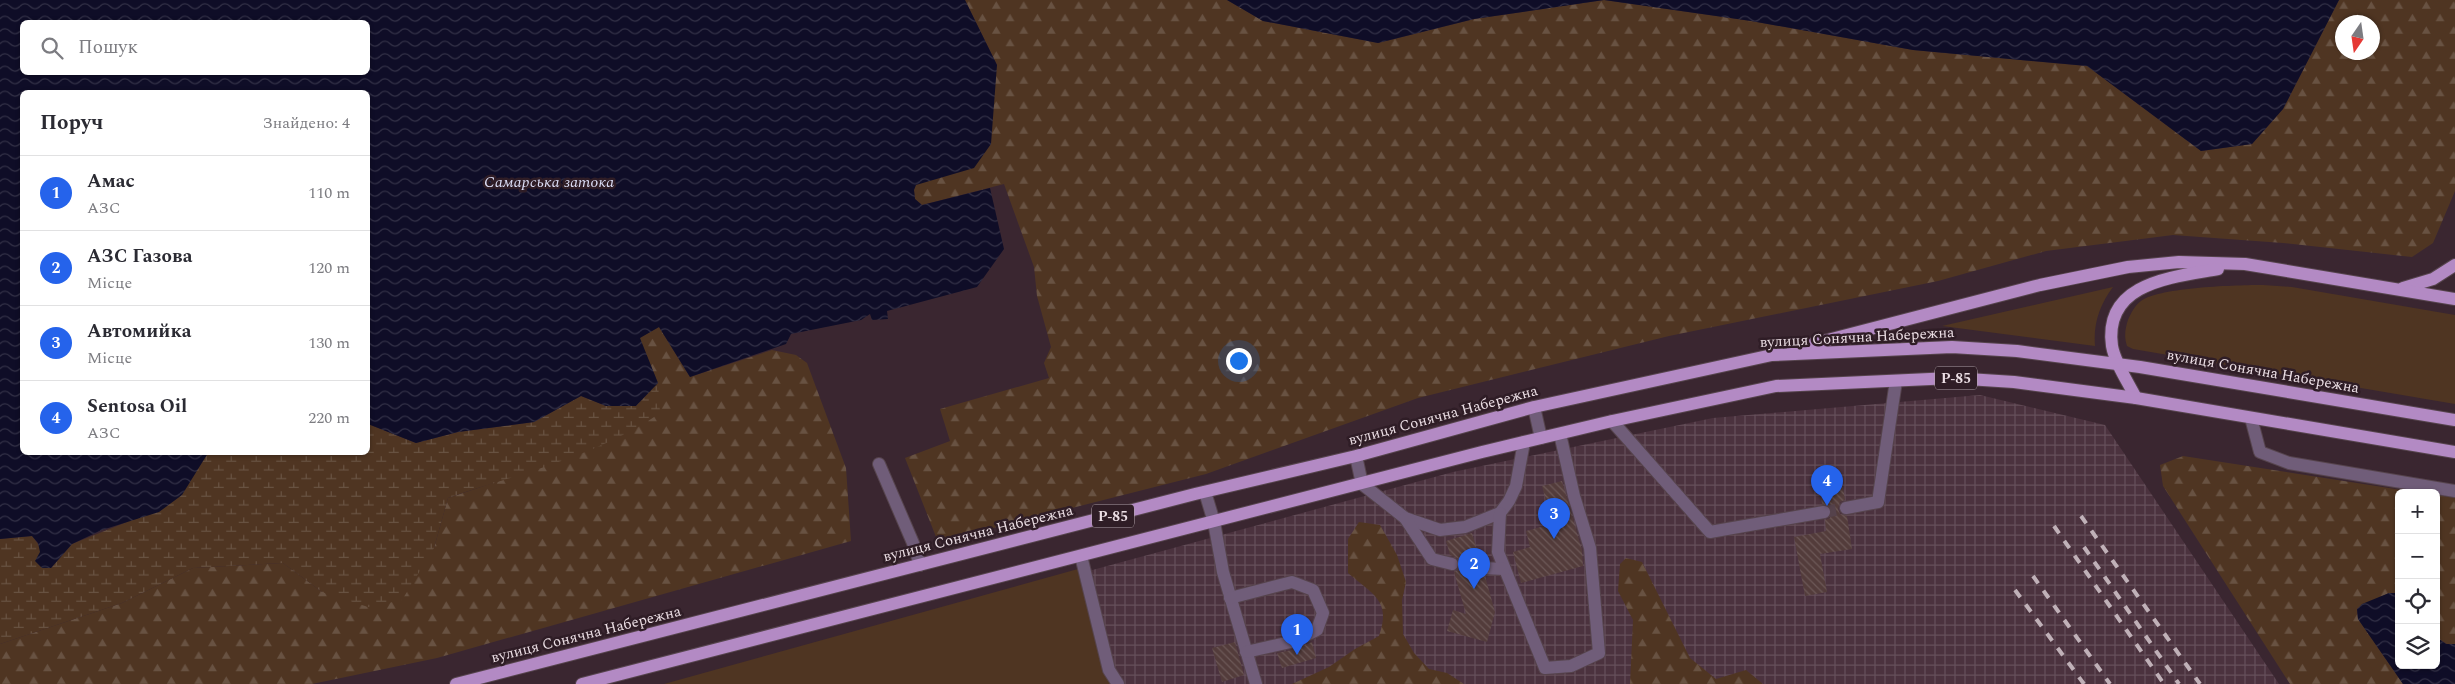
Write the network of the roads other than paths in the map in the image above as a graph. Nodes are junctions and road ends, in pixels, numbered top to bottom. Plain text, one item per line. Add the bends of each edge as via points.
1 (2245, 264) junction
2 (2455, 265) edge
3 (2400, 289) junction
4 (2455, 299) edge
5 (1772, 355) junction
6 (2119, 364) junction
7 (1896, 381) junction
8 (2136, 398) junction
9 (1534, 407) junction
10 (2251, 418) junction
11 (2455, 420) edge
12 (1612, 421) junction
13 (1560, 434) junction
14 (1541, 438) junction
15 (1524, 442) junction
16 (2455, 452) edge
17 (1356, 456) junction
18 (880, 464) dead end
19 (1362, 484) junction
20 (2455, 491) edge
21 (1205, 492) junction
22 (1846, 508) tunnel mouth
23 (1824, 512) tunnel mouth
24 (1500, 513) junction
25 (1405, 518) junction
26 (1214, 522) junction
27 (1080, 556) junction
28 (1452, 564) tunnel mouth
29 (920, 565) junction
30 (1482, 568) tunnel mouth
31 (1504, 569) junction
32 (1230, 598) junction
33 (1246, 652) junction
34 (456, 684) edge
35 (582, 684) edge
36 (1118, 684) edge
37 (1256, 684) edge

1 - 3 main road
1 - 5 main road via 2179,262 2128,267 2040,285
1 - 6 main road via 2160,279 2127,296 2113,320 2112,346
2 - 3 main road via 2434,278
3 - 4 main road
5 - 6 main road, вулиця Сонячна Набережна / Р-85 via 1952,347 2017,351
5 - 9 main road, вулиця Сонячна Набережна / Р-85
6 - 8 main road
6 - 11 main road, вулиця Сонячна Набережна / Р-85
7 - 8 main road, Р-85 via 1952,378 2014,382
7 - 12 main road, Р-85 via 1776,386
7 - 22 lane via 1878,502
8 - 10 main road, Р-85
9 - 14 lane
9 - 17 main road, вулиця Сонячна Набережна / Р-85
10 - 16 main road, Р-85
10 - 20 lane via 2260,452 2282,460
12 - 13 main road, Р-85
12 - 23 lane via 1710,532
13 - 14 main road, Р-85
13 - 31 lane via 1590,548 1599,653 1571,666 1545,668
14 - 15 main road, Р-85
15 - 19 main road, Р-85
15 - 24 lane via 1516,486
17 - 19 lane
17 - 21 main road, вулиця Сонячна Набережна / Р-85
18 - 29 lane
19 - 25 lane
19 - 26 main road, Р-85
21 - 26 lane
21 - 29 main road, вулиця Сонячна Набережна / Р-85
24 - 25 lane via 1465,527 1440,530
24 - 31 lane via 1498,552
25 - 28 lane via 1432,559
26 - 27 main road, Р-85
26 - 32 lane
27 - 35 main road, Р-85
27 - 36 lane via 1109,670
29 - 34 main road, вулиця Сонячна Набережна / Р-85
30 - 31 lane
32 - 33 lane
32 - 33 lane via 1292,582 1313,590 1323,613 1317,630 1295,641
33 - 37 lane

